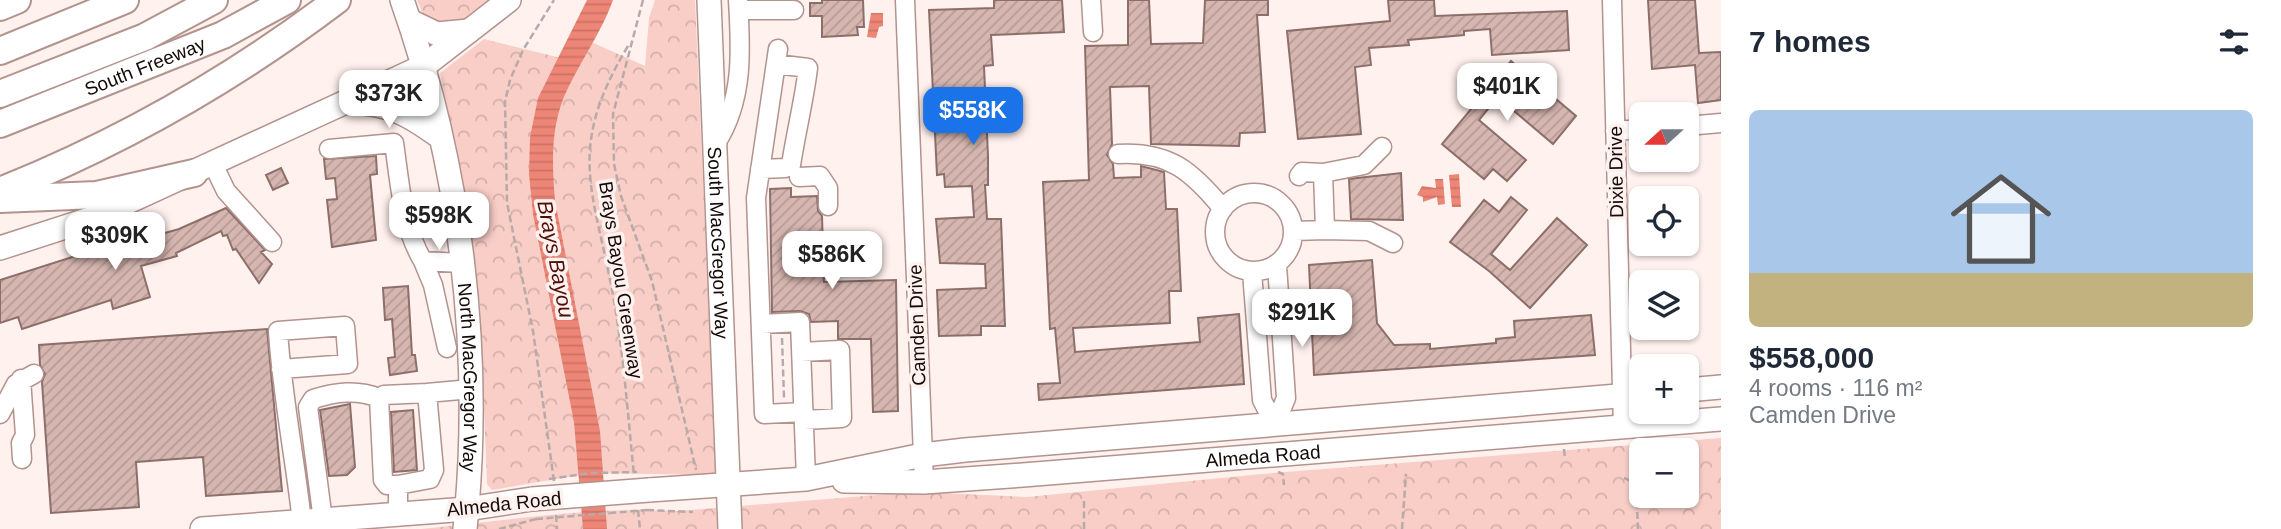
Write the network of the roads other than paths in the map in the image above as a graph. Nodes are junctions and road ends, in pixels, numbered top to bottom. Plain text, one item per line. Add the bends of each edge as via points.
1 (17, 0) edge
2 (125, 0) edge
3 (214, 0) edge
4 (287, 0) edge
5 (337, 0) edge
6 (509, 0) edge
7 (709, 0) edge
8 (905, 0) edge
9 (1091, 0) edge
10 (1612, 0) edge
11 (739, 5) edge
12 (0, 7) edge
13 (406, 10) edge
14 (794, 10) dead end
15 (482, 24) junction
16 (1093, 32) dead end
17 (0, 51) edge
18 (424, 66) junction
19 (0, 94) edge
20 (345, 102) junction
21 (803, 106) junction
22 (1721, 123) edge
23 (0, 124) edge
24 (1699, 125) edge
25 (1629, 130) edge
26 (1615, 131) junction
27 (440, 137) junction
28 (716, 143) junction
29 (1382, 147) dead end
30 (329, 149) dead end
31 (1118, 153) dead end
32 (204, 168) junction
33 (759, 175) junction
34 (799, 177) junction
35 (0, 191) edge
36 (0, 199) edge
37 (828, 206) dead end
38 (1223, 209) junction
39 (1325, 230) junction
40 (1294, 231) junction
41 (272, 242) dead end
42 (1393, 243) dead end
43 (0, 248) edge
44 (423, 261) junction
45 (462, 263) junction
46 (1277, 265) junction
47 (1252, 272) junction
48 (761, 324) junction
49 (447, 348) dead end
50 (801, 352) junction
51 (1629, 362) edge
52 (281, 369) dead end
53 (1721, 387) edge
54 (471, 389) junction
55 (1699, 389) edge
56 (426, 393) junction
57 (1629, 395) edge
58 (379, 398) junction
59 (1629, 404) edge
60 (0, 414) edge
61 (804, 416) junction
62 (1721, 419) edge
63 (1275, 425) junction
64 (1623, 429) junction
65 (923, 455) junction
66 (1277, 456) junction
67 (22, 459) dead end
68 (806, 479) junction
69 (924, 482) junction
70 (398, 485) junction
71 (727, 487) junction
72 (398, 514) junction
73 (466, 519) edge
74 (312, 521) junction
75 (202, 529) edge
76 (730, 529) edge

1 - 12 highway
2 - 17 highway
3 - 19 highway via 145,37
4 - 23 highway, South Freeway via 223,36
5 - 35 highway via 260,56 138,128
6 - 15 main road
7 - 28 main road, South MacGregor Way
8 - 65 street, Camden Drive
9 - 16 street
10 - 26 street, Dixie Drive
11 - 14 street
11 - 28 street via 736,100 729,124
13 - 15 main road via 437,34 454,35
13 - 18 main road, North MacGregor Way
15 - 18 main road
18 - 20 main road
18 - 27 main road, North MacGregor Way
20 - 27 main road via 380,104 408,115
20 - 32 main road
21 - 33 street via 791,165
21 - 33 street via 808,68 777,56
21 - 34 street via 807,118
22 - 24 street
25 - 26 street
26 - 51 street, Dixie Drive
27 - 45 main road, North MacGregor Way
28 - 71 main road, South MacGregor Way
29 - 39 street via 1364,165 1307,174
30 - 44 street via 394,143 406,217
31 - 38 street via 1156,154 1188,171
32 - 36 highway via 97,195
32 - 41 street
32 - 43 main road via 93,218
33 - 34 street
33 - 48 street
34 - 37 street via 820,176 828,188
38 - 40 street via 1236,197 1248,194 1271,197 1287,211
38 - 47 street via 1216,226 1220,251 1239,269
39 - 40 street
39 - 42 street via 1369,231
40 - 46 street via 1292,244
44 - 45 street
44 - 49 street
45 - 54 main road, North MacGregor Way
46 - 47 street
46 - 63 street via 1286,398
47 - 63 street via 1262,400
48 - 50 street via 800,322
48 - 61 street via 764,414
50 - 61 street
50 - 61 street via 840,350 842,418
52 - 74 street
53 - 55 main road
54 - 56 street
54 - 73 main road, North MacGregor Way
56 - 58 street
56 - 70 street via 434,470 430,479
57 - 63 main road, Almeda Road
58 - 70 street via 383,480
58 - 74 street via 348,392 313,399 308,407
59 - 64 street, Dixie Drive
60 - 67 street via 8,394 27,377
61 - 68 street
62 - 64 main road, Almeda Road
63 - 65 main road, Almeda Road
63 - 66 main road
64 - 66 main road, Almeda Road
65 - 68 main road, Almeda Road
65 - 69 street, Camden Drive
66 - 69 main road, Almeda Road
68 - 69 main road, Almeda Road
68 - 71 main road, Almeda Road
70 - 72 street
71 - 73 main road, Almeda Road, bridge via 541,500
71 - 76 main road, South MacGregor Way
72 - 73 main road, Almeda Road
72 - 74 main road, Almeda Road
74 - 75 main road, Almeda Road

